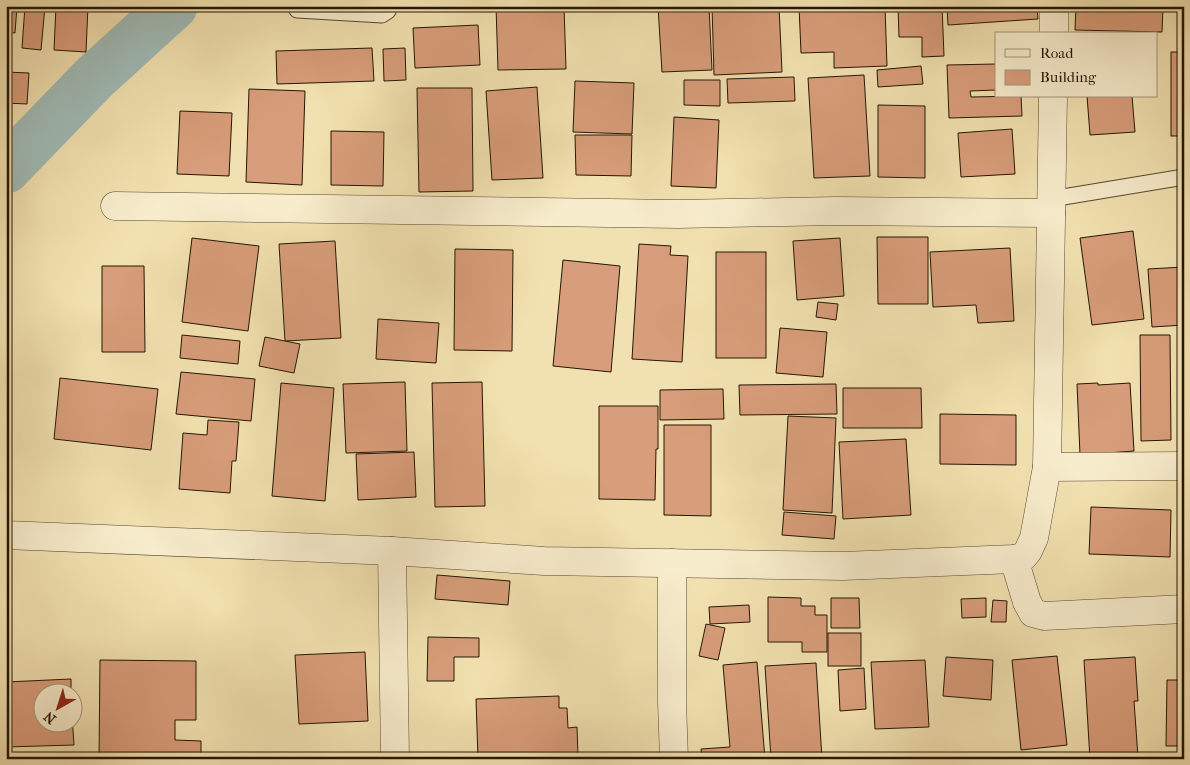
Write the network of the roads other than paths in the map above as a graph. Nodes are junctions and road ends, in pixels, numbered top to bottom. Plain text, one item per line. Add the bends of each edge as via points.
1 (295, 6) edge
2 (390, 6) edge
3 (1054, 6) edge
4 (1054, 32) edge
5 (1053, 98) edge
6 (1184, 177) edge
7 (115, 206) dead end
8 (1051, 206) junction
9 (1184, 466) edge
10 (1046, 467) junction
11 (6, 535) edge
12 (392, 551) junction
13 (1014, 559) junction
14 (672, 563) junction
15 (1184, 609) edge
16 (395, 759) edge
17 (674, 759) edge

1 - 2 lane via 297,10 382,15
3 - 4 street
5 - 8 street
6 - 8 lane
7 - 8 street via 668,214
8 - 10 street
9 - 10 street
10 - 13 street via 1034,538 1023,557
11 - 12 street
12 - 14 street
12 - 16 street
13 - 14 street via 843,566
13 - 15 street via 1027,602 1033,612 1044,616
14 - 17 street

